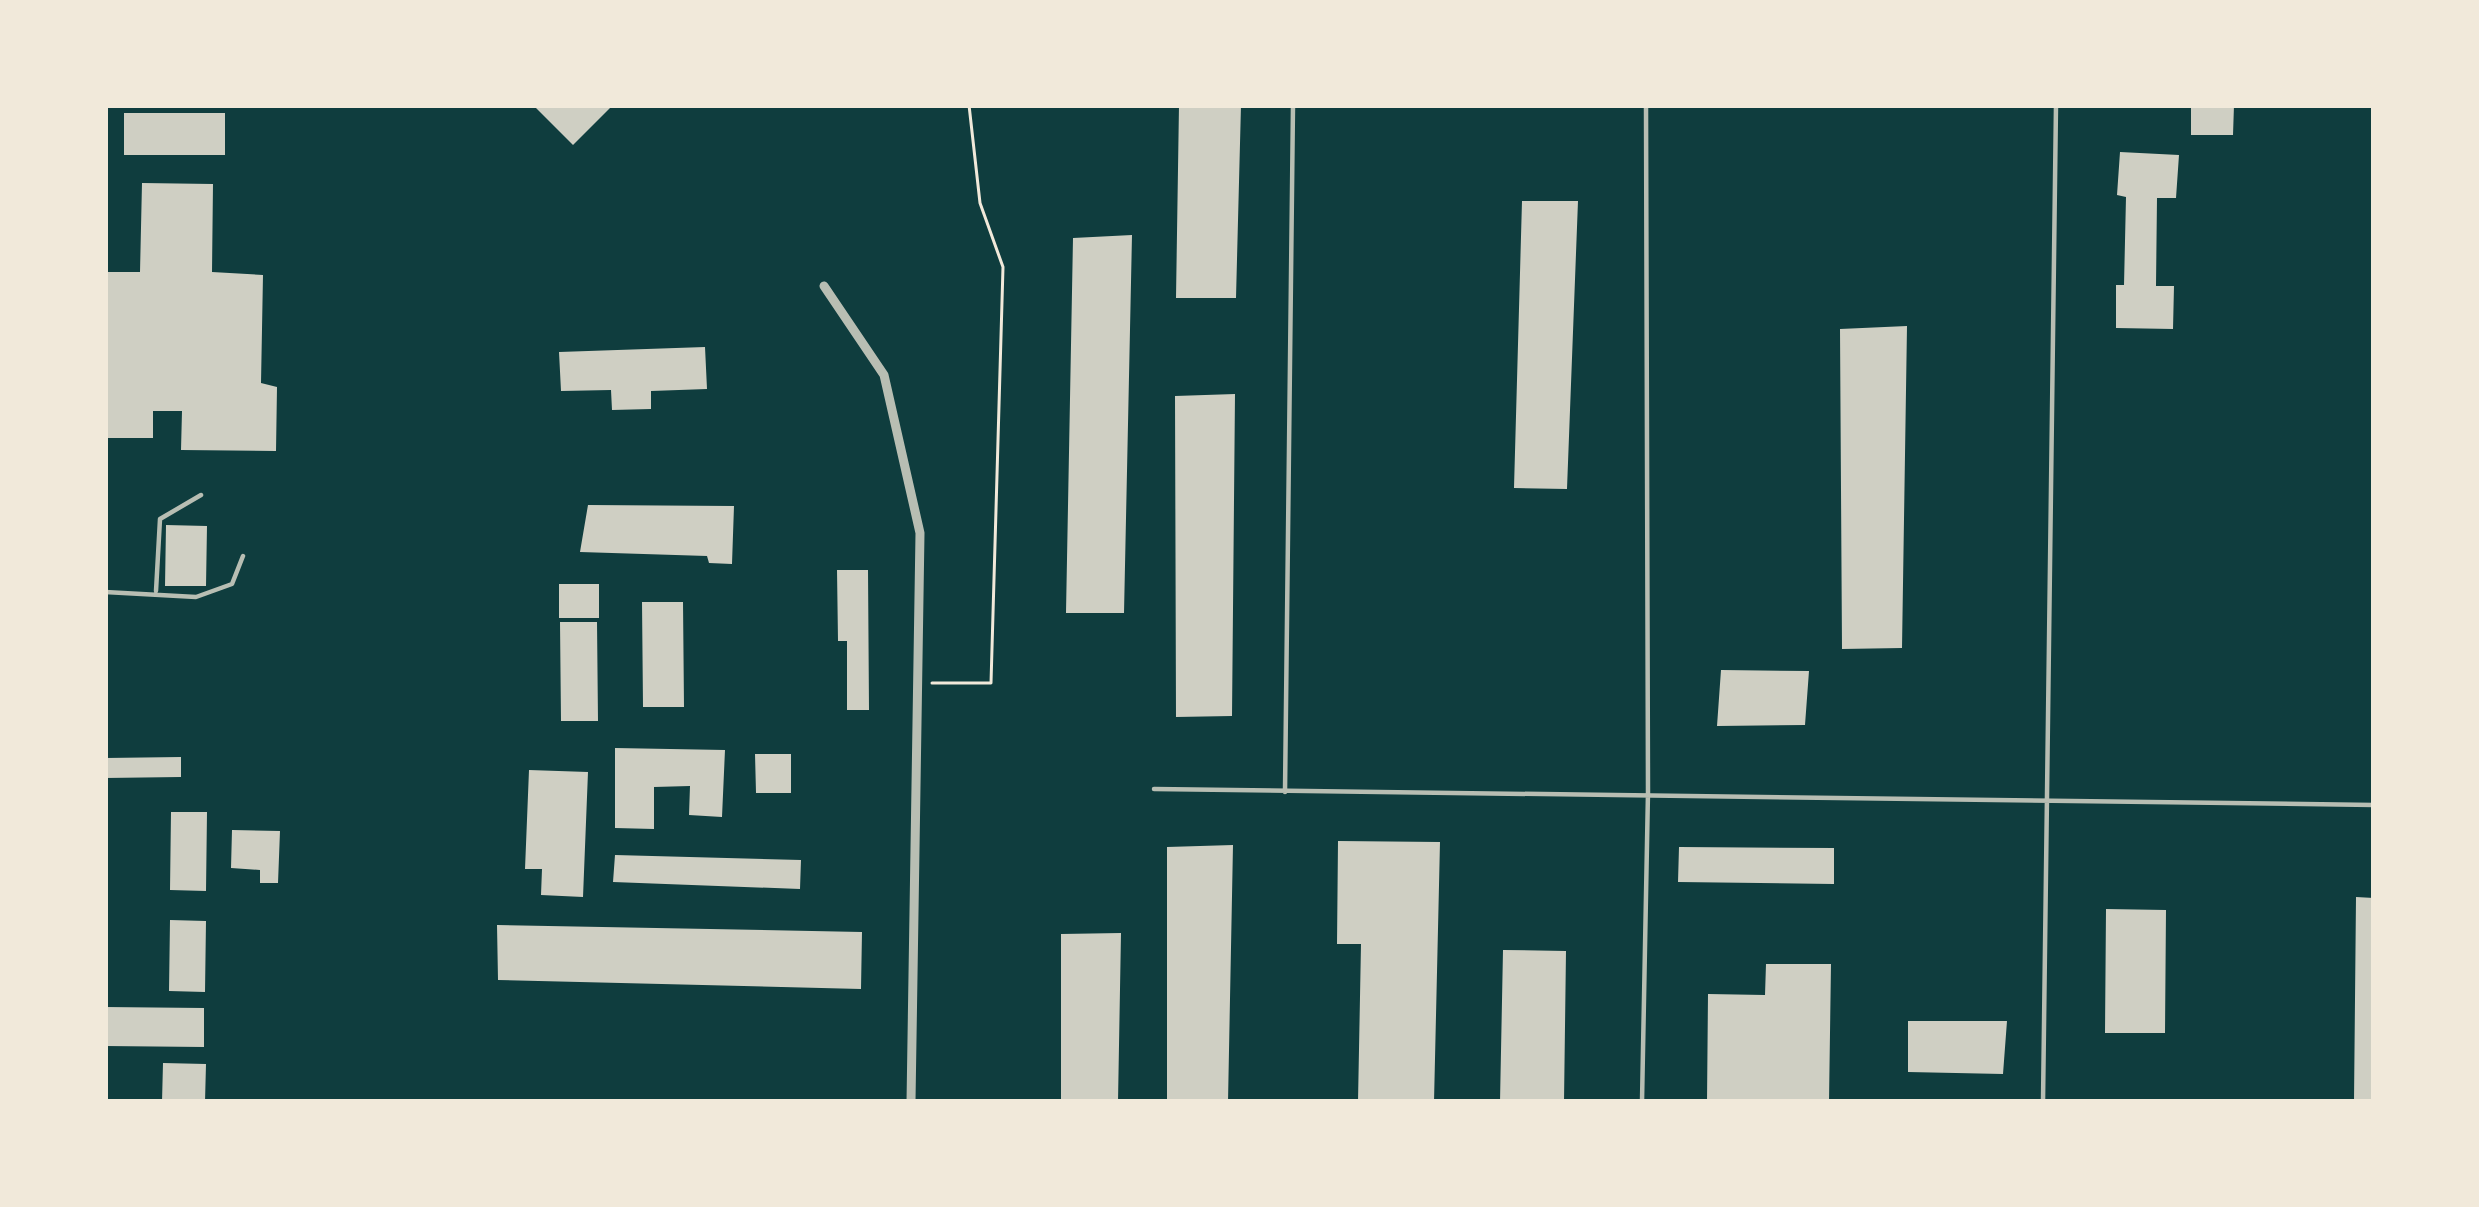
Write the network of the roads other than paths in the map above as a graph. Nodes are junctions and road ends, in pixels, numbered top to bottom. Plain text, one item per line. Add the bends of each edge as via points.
1 (1293, 105) edge
2 (1646, 105) edge
3 (2056, 105) edge
4 (824, 286) dead end
5 (201, 495) dead end
6 (243, 556) dead end
7 (105, 592) edge
8 (156, 594) junction
9 (1154, 789) dead end
10 (1285, 792) junction
11 (1648, 792) junction
12 (2049, 801) junction
13 (2374, 805) edge
14 (911, 1102) edge
15 (1642, 1102) edge
16 (2043, 1102) edge

1 - 10 lane
2 - 11 lane
3 - 12 lane
4 - 14 street via 884,375 920,533
5 - 8 lane via 160,519
6 - 8 lane via 232,584 196,597
7 - 8 lane
9 - 10 lane
10 - 11 lane
11 - 12 lane
11 - 15 lane
12 - 13 lane
12 - 16 lane

